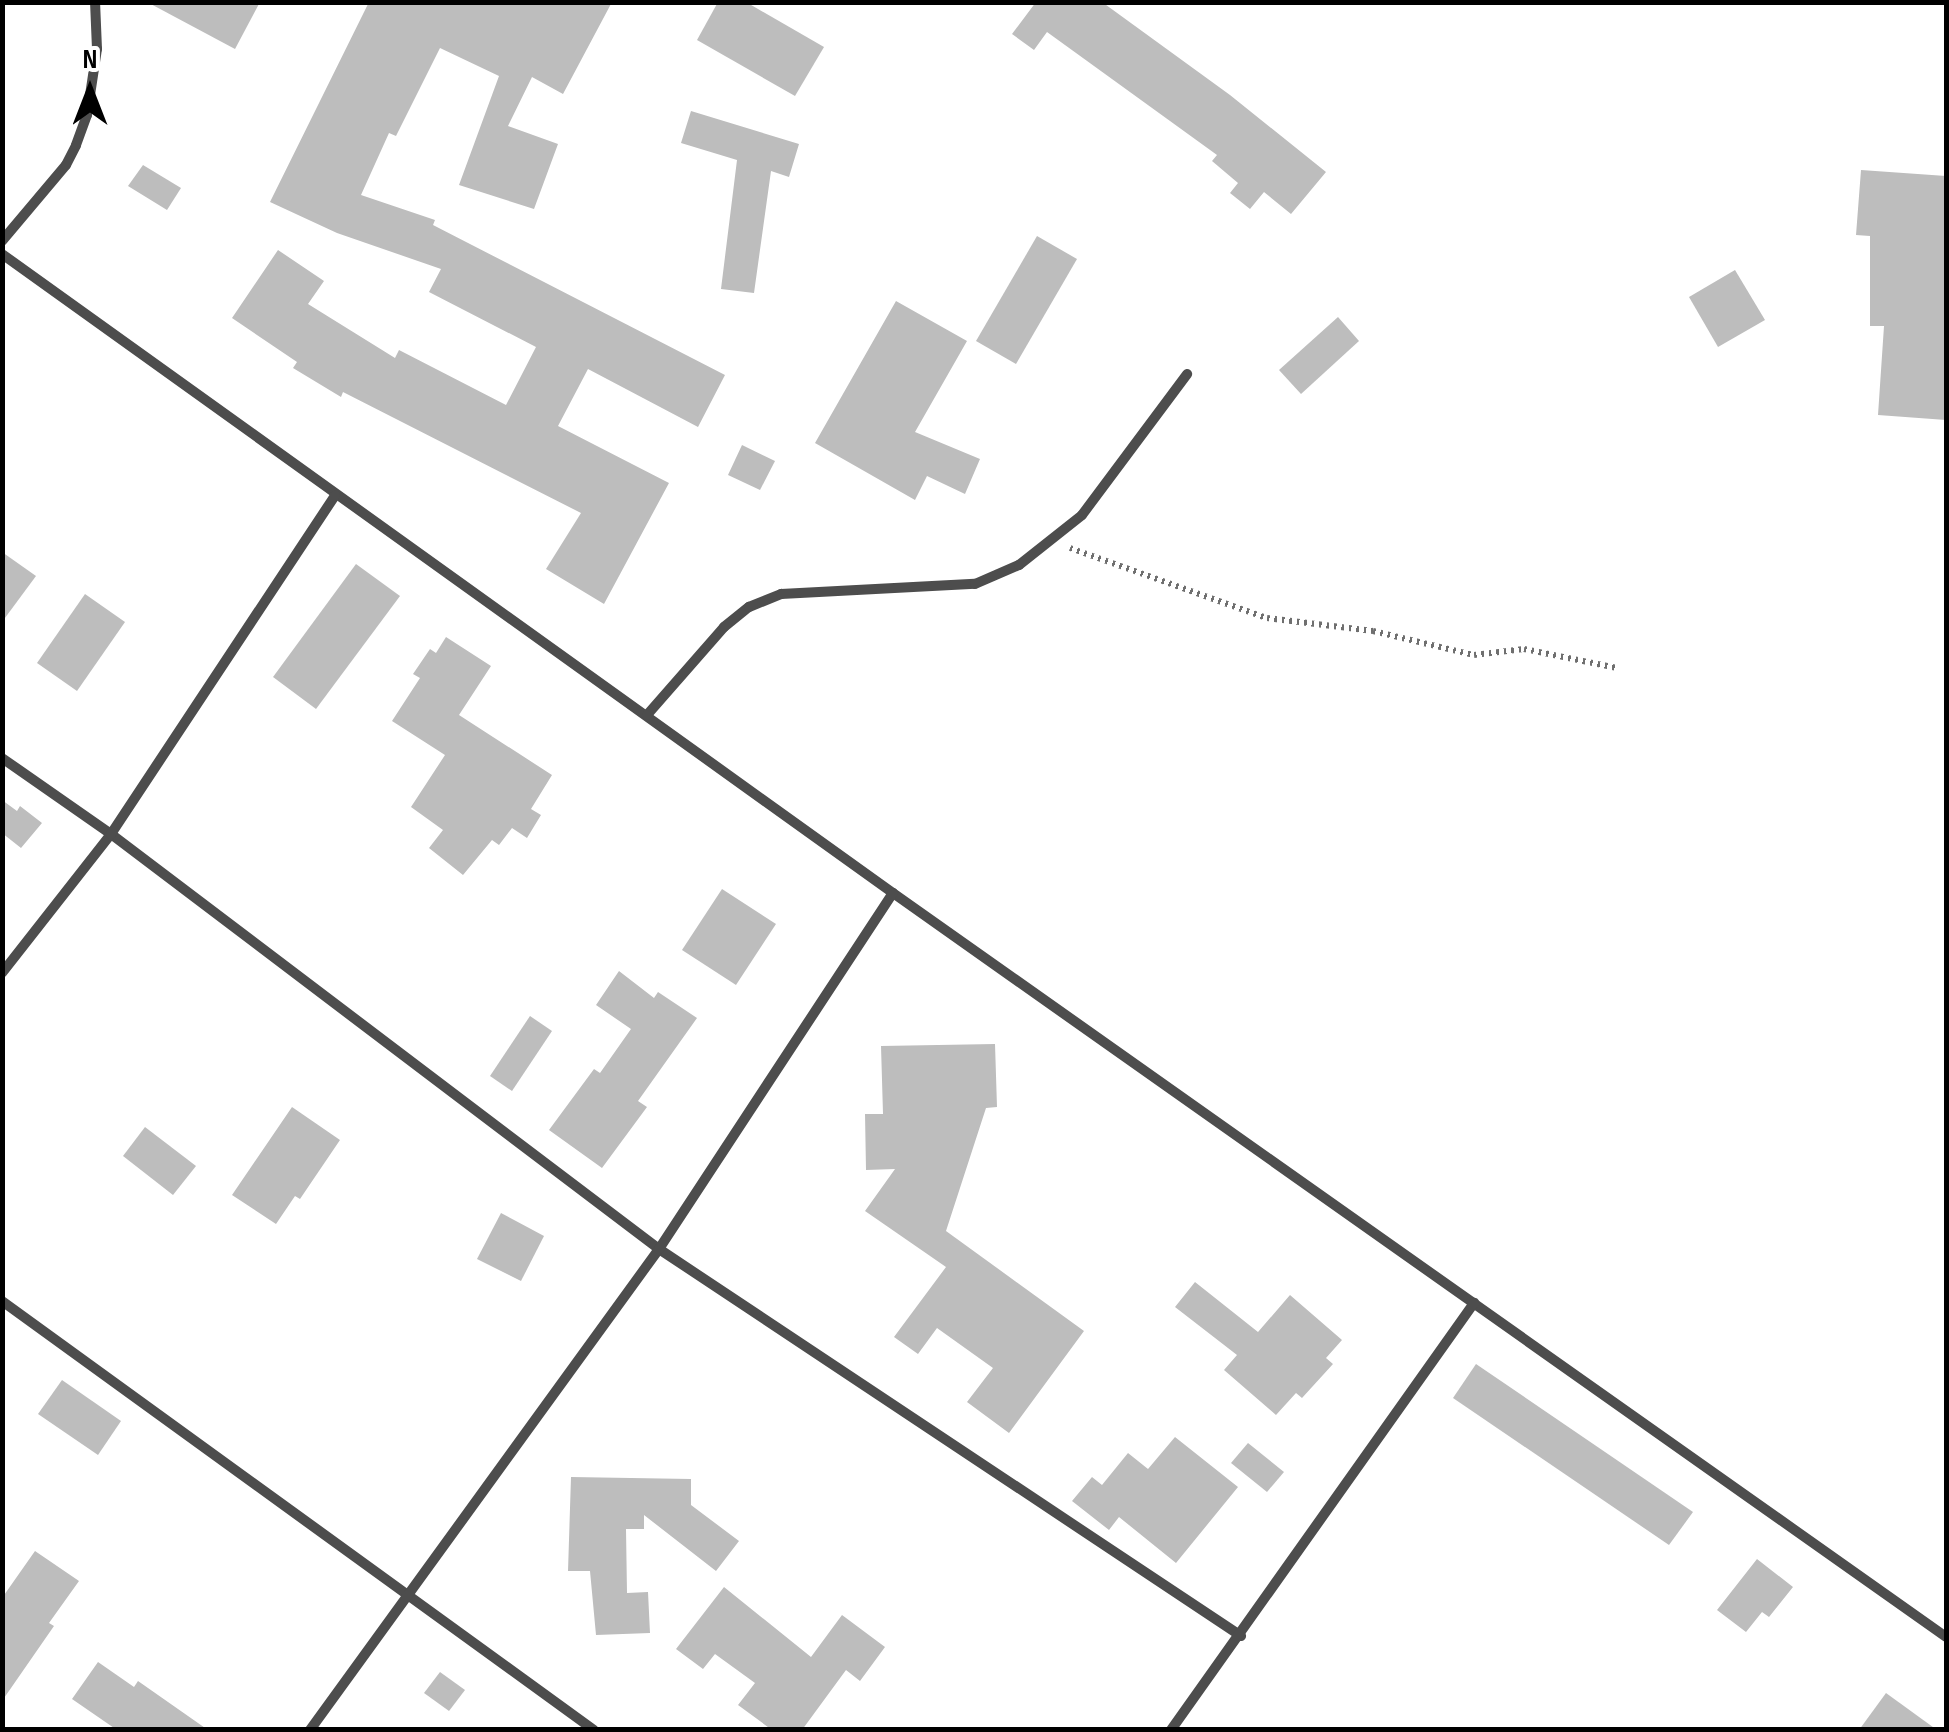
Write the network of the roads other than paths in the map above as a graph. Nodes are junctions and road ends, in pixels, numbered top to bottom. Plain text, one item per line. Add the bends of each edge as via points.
1 (95, 2) edge
2 (2, 241) edge
3 (2, 254) edge
4 (1187, 374) dead end
5 (335, 495) junction
6 (647, 714) junction
7 (2, 758) edge
8 (110, 834) junction
9 (893, 892) junction
10 (2, 973) edge
11 (659, 1250) junction
12 (2, 1300) edge
13 (1474, 1303) junction
14 (408, 1596) junction
15 (1241, 1636) junction
16 (1946, 1637) edge
17 (310, 1730) edge
18 (594, 1730) edge
19 (1172, 1730) edge

1 - 2 street via 97,49 76,145
3 - 5 street
4 - 6 street via 1082,515 1018,565 975,584 781,594 724,627
5 - 6 street
5 - 8 street
6 - 9 street
7 - 8 street
8 - 10 street
8 - 11 street
9 - 11 street
9 - 13 street
11 - 14 street
11 - 15 street
12 - 14 street
13 - 15 street
13 - 16 street
14 - 17 street
14 - 18 street
15 - 19 street

